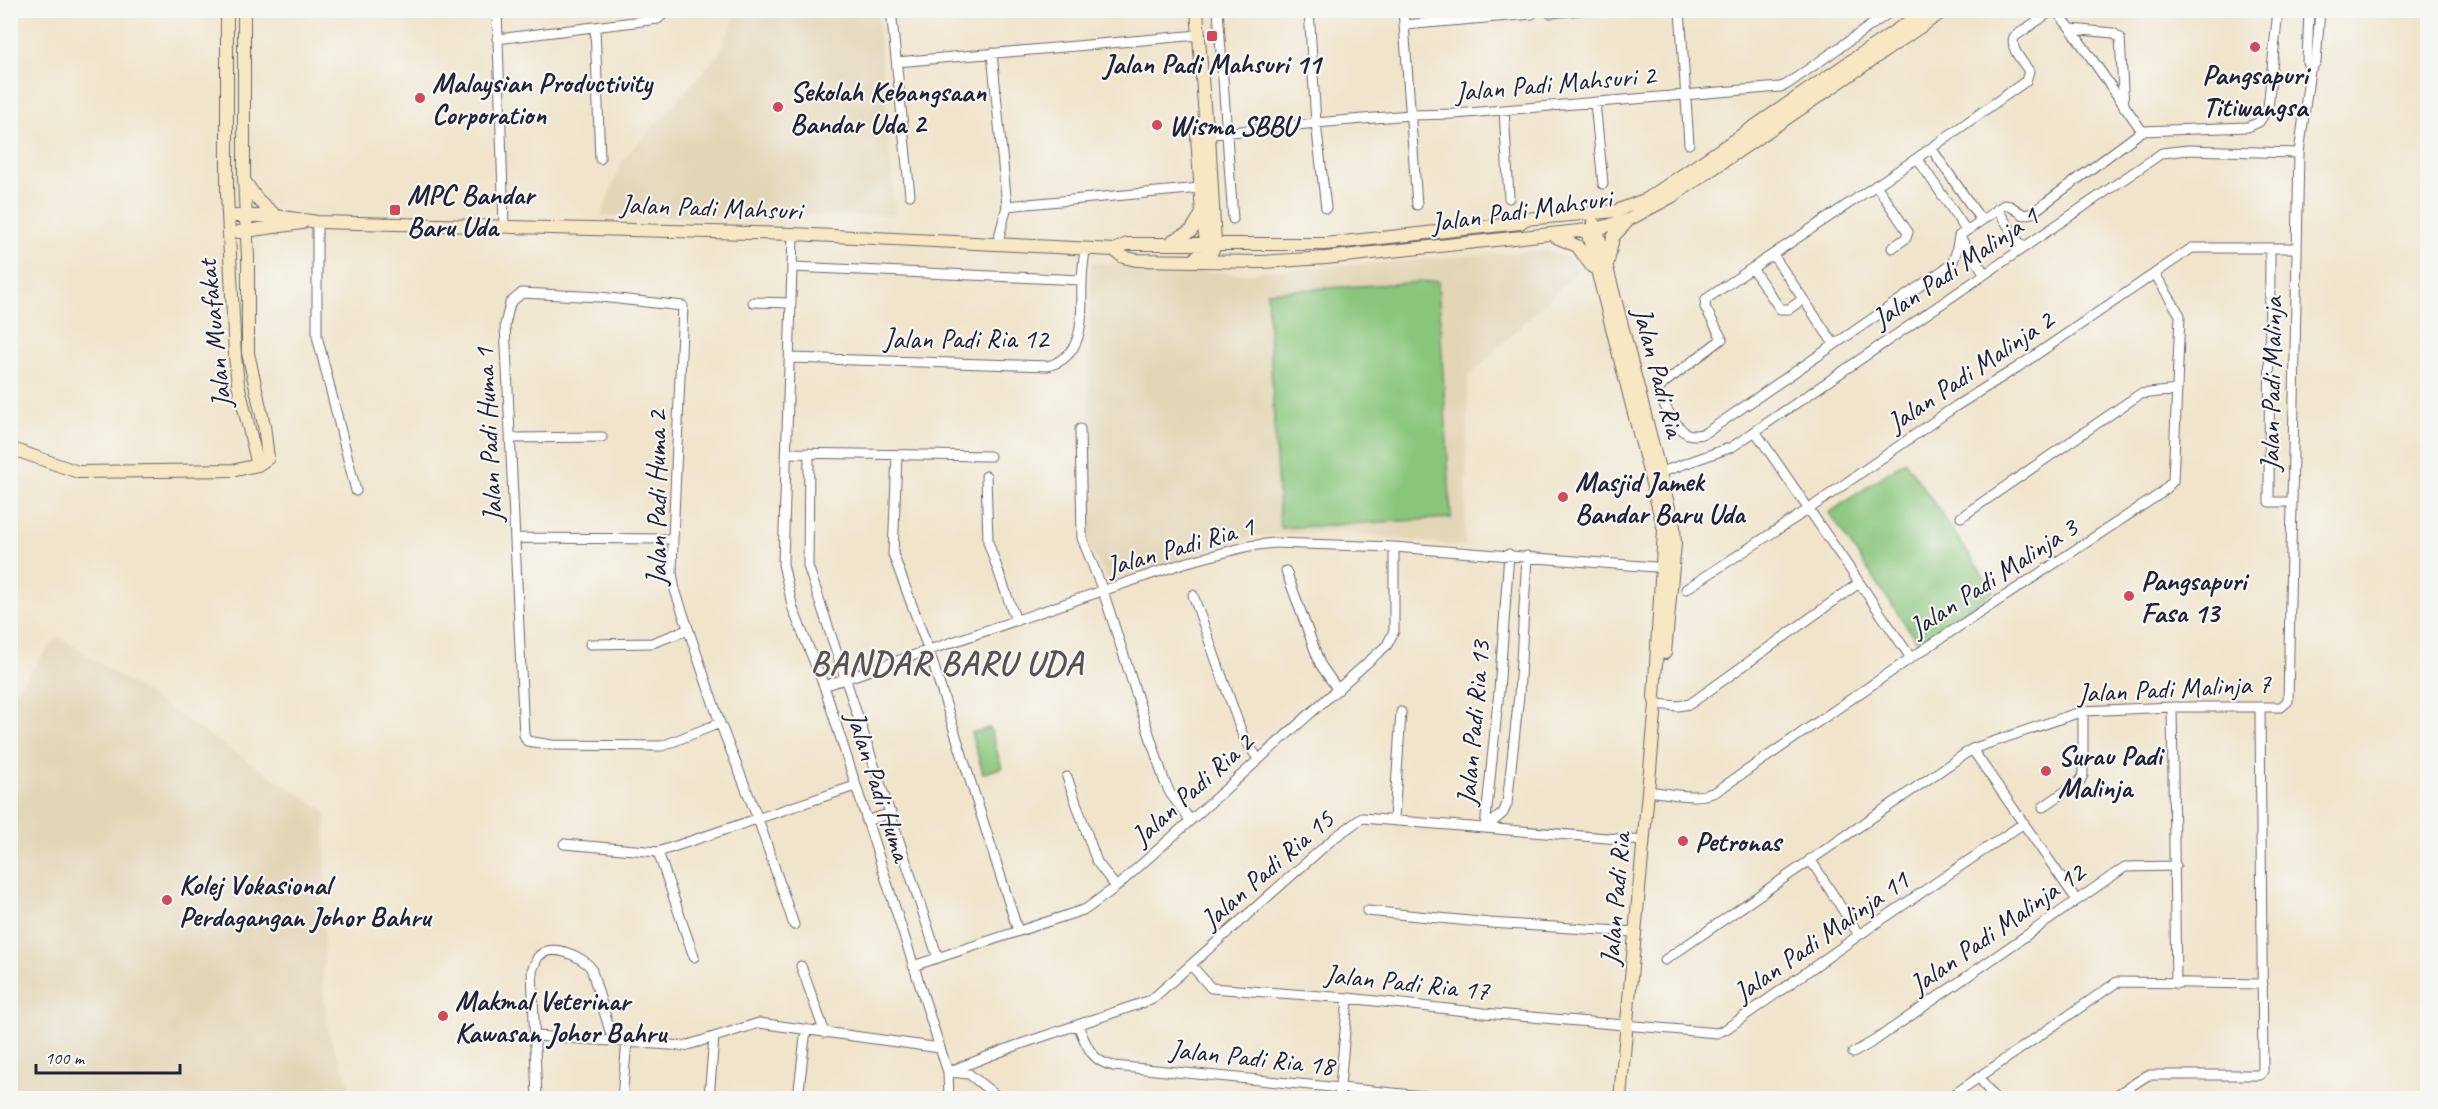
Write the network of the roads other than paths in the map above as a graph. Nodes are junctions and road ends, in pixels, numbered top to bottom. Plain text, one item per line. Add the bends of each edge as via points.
1 (227, 10) edge
2 (244, 10) edge
3 (496, 10) edge
4 (668, 10) edge
5 (891, 10) edge
6 (1197, 10) edge
7 (1218, 10) edge
8 (1310, 10) edge
9 (1402, 10) edge
10 (1582, 10) edge
11 (1680, 10) edge
12 (1893, 10) edge
13 (1926, 10) edge
14 (1946, 10) edge
15 (2053, 10) edge
16 (2278, 10) edge
17 (2309, 10) edge
18 (2320, 10) edge
19 (1550, 13) dead end
20 (1532, 14) dead end
21 (1404, 25) junction
22 (595, 27) junction
23 (2071, 29) junction
24 (1199, 35) junction
25 (497, 39) junction
26 (992, 53) junction
27 (897, 62) junction
28 (2310, 70) junction
29 (1685, 94) junction
30 (1595, 102) junction
31 (2124, 107) junction
32 (1503, 110) junction
33 (1410, 115) junction
34 (1316, 123) junction
35 (2142, 131) junction
36 (1228, 133) junction
37 (1203, 135) junction
38 (1689, 144) dead end
39 (1932, 148) junction
40 (2299, 153) junction
41 (1917, 158) junction
42 (600, 159) dead end
43 (244, 179) junction
44 (1602, 184) dead end
45 (1876, 185) junction
46 (1200, 188) junction
47 (910, 195) dead end
48 (1509, 198) dead end
49 (1417, 205) dead end
50 (1007, 206) junction
51 (1326, 208) dead end
52 (1997, 209) junction
53 (1616, 211) junction
54 (1202, 214) junction
55 (245, 215) junction
56 (228, 216) junction
57 (1233, 219) dead end
58 (1630, 219) junction
59 (1981, 219) junction
60 (276, 222) junction
61 (311, 222) junction
62 (1520, 223) junction
63 (504, 225) junction
64 (1592, 228) junction
65 (246, 232) junction
66 (229, 233) junction
67 (1962, 233) junction
68 (794, 234) junction
69 (1550, 236) junction
70 (1165, 243) junction
71 (997, 245) junction
72 (1210, 246) junction
73 (1892, 248) dead end
74 (2023, 248) junction
75 (2270, 248) junction
76 (2296, 248) junction
77 (1085, 249) junction
78 (1114, 250) junction
79 (1773, 255) junction
80 (1127, 257) junction
81 (248, 258) junction
82 (1284, 261) junction
83 (793, 267) junction
84 (1752, 268) junction
85 (1603, 274) junction
86 (1984, 274) junction
87 (2155, 274) junction
88 (1082, 280) junction
89 (1803, 299) junction
90 (753, 302) dead end
91 (791, 303) junction
92 (684, 306) joint
93 (1834, 344) junction
94 (790, 358) junction
95 (2177, 390) junction
96 (1080, 429) dead end
97 (1755, 431) junction
98 (602, 437) dead end
99 (511, 438) junction
100 (10, 448) edge
101 (788, 453) junction
102 (809, 453) junction
103 (897, 455) junction
104 (990, 456) dead end
105 (258, 465) junction
106 (1655, 475) junction
107 (986, 476) dead end
108 (356, 490) dead end
109 (2290, 502) junction
110 (1809, 509) junction
111 (1961, 516) dead end
112 (515, 538) junction
113 (673, 539) junction
114 (1394, 547) junction
115 (1509, 554) junction
116 (1527, 556) junction
117 (1667, 568) junction
118 (1286, 571) dead end
119 (1508, 579) junction
120 (1526, 580) junction
121 (1859, 583) junction
122 (1686, 589) dead end
123 (1102, 591) junction
124 (1193, 595) dead end
125 (1016, 621) junction
126 (687, 630) junction
127 (590, 644) dead end
128 (929, 651) junction
129 (1911, 658) junction
130 (846, 678) junction
131 (824, 686) junction
132 (1338, 690) junction
133 (2288, 701) joint
134 (1656, 704) junction
135 (2172, 707) junction
136 (2260, 708) junction
137 (2083, 711) junction
138 (1401, 712) dead end
139 (720, 723) junction
140 (1972, 749) junction
141 (1258, 759) junction
142 (1067, 777) dead end
143 (855, 786) junction
144 (1648, 791) junction
145 (2043, 807) dead end
146 (891, 813) junction
147 (758, 819) junction
148 (1394, 819) junction
149 (866, 820) junction
150 (1190, 820) junction
151 (2024, 823) junction
152 (1485, 828) junction
153 (1644, 841) junction
154 (564, 844) dead end
155 (658, 852) junction
156 (1810, 860) junction
157 (2176, 866) junction
158 (1116, 887) junction
159 (2076, 899) junction
160 (1367, 911) dead end
161 (794, 925) dead end
162 (1018, 931) junction
163 (1636, 932) junction
164 (1859, 935) junction
165 (694, 957) dead end
166 (938, 958) junction
167 (1665, 960) dead end
168 (1191, 965) junction
169 (801, 966) dead end
170 (913, 966) junction
171 (2176, 984) junction
172 (2263, 984) junction
173 (1348, 998) junction
174 (1078, 1024) junction
175 (1628, 1024) junction
176 (806, 1029) junction
177 (825, 1033) junction
178 (536, 1036) junction
179 (714, 1037) junction
180 (613, 1041) junction
181 (627, 1041) junction
182 (940, 1048) junction
183 (1853, 1053) dead end
184 (948, 1072) junction
185 (1979, 1077) junction
186 (1339, 1093) edge
187 (537, 1098) edge
188 (622, 1098) edge
189 (709, 1098) edge
190 (798, 1098) edge
191 (949, 1098) edge
192 (999, 1098) edge
193 (1445, 1098) edge
194 (1620, 1098) edge
195 (1949, 1098) edge
196 (1994, 1098) edge
197 (2112, 1098) edge

1 - 56 main road, Jalan Muafakat
2 - 43 main road, Jalan Muafakat
3 - 25 street
4 - 22 street via 658,19
5 - 27 street
6 - 24 main road
7 - 36 street
8 - 34 street
9 - 21 street
10 - 19 street
11 - 29 street
12 - 29 street, Jalan Padi Mahsuri 2 via 1786,85
13 - 53 main road, Jalan Padi Mahsuri via 1667,187
14 - 58 main road, Jalan Padi Mahsuri via 1673,196
15 - 23 street
15 - 39 street via 2014,37 2014,49 2029,71 2026,81
16 - 35 street via 2268,108 2259,122 2248,127
17 - 28 street, Jalan Padi Malinja
18 - 28 street, Jalan Padi Malinja via 2316,62
20 - 21 street
21 - 33 street
22 - 25 street
22 - 42 street
23 - 31 street
23 - 31 street via 2113,33 2120,38
24 - 26 street
24 - 37 main road
25 - 63 street
26 - 27 street
26 - 50 street
27 - 47 street
28 - 40 street, Jalan Padi Malinja
29 - 30 street, Jalan Padi Mahsuri 2
29 - 38 street
30 - 32 street, Jalan Padi Mahsuri 2
30 - 44 street
31 - 35 street
32 - 33 street, Jalan Padi Mahsuri 2
32 - 48 street
33 - 34 street, Jalan Padi Mahsuri 2
33 - 49 street
34 - 36 street, Jalan Padi Mahsuri 2
34 - 51 street
35 - 52 street via 2032,213 2024,215 2004,205
36 - 37 street, Jalan Padi Mahsuri 2
36 - 57 street
37 - 46 main road
37 - 72 main road
39 - 41 street
39 - 59 street
40 - 74 street, Jalan Padi Malinja 1 via 2162,153
40 - 76 street, Jalan Padi Malinja
41 - 45 street
41 - 67 street
43 - 55 main road, Jalan Muafakat
43 - 60 main road
45 - 73 street via 1908,232
45 - 79 street
46 - 50 street
46 - 54 main road
50 - 71 street
52 - 59 street
52 - 74 street
53 - 62 main road, Jalan Padi Mahsuri via 1525,219
53 - 64 main road
54 - 70 main road via 1191,231
54 - 72 main road
55 - 56 main road, Jalan Padi Mahsuri
55 - 60 main road, Jalan Padi Mahsuri
55 - 65 main road, Jalan Muafakat
56 - 66 main road, Jalan Muafakat
58 - 64 main road, Jalan Padi Mahsuri
58 - 85 main road via 1613,237
59 - 67 street
60 - 61 main road, Jalan Padi Mahsuri
60 - 65 main road, Jalan Padi Mahsuri
60 - 81 main road
61 - 63 main road, Jalan Padi Mahsuri
61 - 108 street via 317,336
62 - 64 main road
62 - 72 main road, Jalan Padi Mahsuri via 1325,243
63 - 68 main road, Jalan Padi Mahsuri
64 - 69 main road, Jalan Padi Mahsuri
64 - 85 main road, Jalan Padi Ria
65 - 66 main road, Jalan Padi Mahsuri
65 - 81 main road, Jalan Muafakat
66 - 105 main road, Jalan Muafakat via 237,375
67 - 86 street
67 - 93 street via 1952,264
68 - 71 main road, Jalan Padi Mahsuri
68 - 83 street, Jalan Padi Huma
69 - 82 main road, Jalan Padi Mahsuri
69 - 85 main road via 1576,246
70 - 72 main road, Jalan Padi Mahsuri
70 - 78 main road, Jalan Padi Mahsuri via 1127,244
71 - 77 main road, Jalan Padi Mahsuri
72 - 80 main road via 1202,256
72 - 82 main road via 1220,255 1277,256
74 - 86 street, Jalan Padi Malinja 1
75 - 76 street, Jalan Padi Malinja 2
75 - 87 street, Jalan Padi Malinja 2 via 2197,247
75 - 109 street via 2269,502
76 - 109 street, Jalan Padi Malinja
77 - 78 main road, Jalan Padi Mahsuri
77 - 88 street, Jalan Padi Ria 12
78 - 80 main road, Jalan Padi Mahsuri
79 - 84 street
79 - 89 street
80 - 82 main road, Jalan Padi Mahsuri
81 - 105 main road, Jalan Muafakat via 248,352 268,452 268,458
83 - 88 street, Jalan Padi Mahsuri
83 - 91 street, Jalan Padi Huma
84 - 89 street via 1780,309 1789,309
84 - 93 street via 1706,299 1707,311 1722,335 1719,343 1658,391 1684,432 1707,432
85 - 106 main road, Jalan Padi Ria
86 - 97 street, Jalan Padi Malinja 1
87 - 95 street, Jalan Padi Malinja 3 via 2180,315
87 - 110 street, Jalan Padi Malinja 2
88 - 94 street, Jalan Padi Ria 12 via 1079,333 1065,359 1048,366
89 - 93 street
90 - 91 street
91 - 94 street, Jalan Padi Huma
92 - 99 street, Jalan Padi Huma 1 via 522,293 510,303 505,325
92 - 113 street, Jalan Padi Huma 2
94 - 101 street, Jalan Padi Huma
95 - 111 street via 2140,394
95 - 129 street, Jalan Padi Malinja 3 via 2173,481 2160,494
96 - 123 street via 1082,538
97 - 106 street, Jalan Padi Malinja 1 via 1720,452
97 - 110 street
98 - 99 street
99 - 112 street, Jalan Padi Huma 1
100 - 105 main road via 78,472 236,470
101 - 102 street
101 - 131 street, Jalan Padi Huma via 783,564 794,609
102 - 103 street
102 - 130 street, Jalan Padi Huma via 808,566
103 - 104 street
103 - 128 street via 894,554
106 - 117 main road, Jalan Padi Ria via 1674,527
107 - 125 street via 988,542
109 - 133 street, Jalan Padi Malinja
110 - 121 street
110 - 122 street, Jalan Padi Malinja 2
112 - 113 street
112 - 139 street, Jalan Padi Huma 1 via 527,741 552,745 662,746
113 - 126 street, Jalan Padi Huma 2 via 672,573
114 - 115 street, Jalan Padi Ria 1
114 - 123 street, Jalan Padi Ria 1 via 1274,543 1249,546
114 - 132 street, Jalan Padi Ria 2 via 1392,638
115 - 116 street, Jalan Padi Ria 1
115 - 119 street, Jalan Padi Ria 13
116 - 117 street, Jalan Padi Ria 1
116 - 120 street, Jalan Padi Ria 13
117 - 134 main road, Jalan Padi Ria
118 - 132 street via 1320,664
119 - 120 street
119 - 152 street, Jalan Padi Ria 13
120 - 152 street, Jalan Padi Ria 13 via 1507,804 1503,813
121 - 129 street
121 - 134 street via 1690,704
123 - 125 street, Jalan Padi Ria 1
123 - 150 street via 1164,780
124 - 141 street via 1243,736
125 - 128 street, Jalan Padi Ria 1
126 - 127 street via 652,643
126 - 139 street, Jalan Padi Huma 2
128 - 130 street, Jalan Padi Ria 1
128 - 162 street
129 - 144 street, Jalan Padi Malinja 3 via 1711,794
130 - 131 street, Jalan Padi Ria 1
130 - 146 street, Jalan Padi Huma
131 - 143 street, Jalan Padi Huma
132 - 141 street, Jalan Padi Ria 2
133 - 136 street, Jalan Padi Malinja 7 via 2282,707
134 - 144 main road, Jalan Padi Ria
135 - 136 street, Jalan Padi Malinja 7
135 - 137 street, Jalan Padi Malinja 7
135 - 157 street
136 - 172 street
137 - 140 street, Jalan Padi Malinja 7
137 - 145 street via 2084,775
138 - 148 street
139 - 147 street, Jalan Padi Huma 2
140 - 151 street
140 - 156 street, Jalan Padi Malinja 7
141 - 150 street, Jalan Padi Ria 2
142 - 158 street via 1097,862
143 - 147 street
143 - 149 street, Jalan Padi Huma
144 - 153 main road, Jalan Padi Ria
146 - 149 street
146 - 166 street, Jalan Padi Huma
147 - 155 street
147 - 161 street, Jalan Padi Huma 2
148 - 152 street, Jalan Padi Ria 15
148 - 168 street, Jalan Padi Ria 15 via 1356,820
149 - 170 street, Jalan Padi Huma
150 - 158 street, Jalan Padi Ria 2
151 - 159 street
151 - 164 street, Jalan Padi Malinja 11
152 - 153 street, Jalan Padi Ria 15
153 - 163 main road, Jalan Padi Ria
154 - 155 street
155 - 165 street
156 - 164 street
156 - 167 street, Jalan Padi Malinja 7
157 - 159 street, Jalan Padi Malinja 12 via 2125,867
157 - 171 street
158 - 162 street, Jalan Padi Ria 2 via 1086,909
159 - 183 street, Jalan Padi Malinja 12
160 - 163 street
162 - 166 street, Jalan Padi Ria 2
163 - 175 main road, Jalan Padi Ria
164 - 175 street, Jalan Padi Malinja 11 via 1722,1032
166 - 170 street, Jalan Padi Ria 2
168 - 173 street, Jalan Padi Ria 17 via 1211,988
168 - 174 street, Jalan Padi Ria 15 via 1151,1000
169 - 177 street
170 - 182 street, Jalan Padi Huma
171 - 172 street
171 - 185 street via 2117,982
172 - 197 street via 2262,1074 2148,1075
173 - 175 street, Jalan Padi Ria 17
173 - 186 street
174 - 184 street, Jalan Padi Ria 15
174 - 186 street, Jalan Padi Ria 18 via 1089,1052 1106,1065
175 - 194 main road, Jalan Padi Ria
176 - 177 street
176 - 179 street via 759,1023
176 - 190 street
177 - 182 street
178 - 180 street
178 - 180 street via 532,970 538,956 547,952 570,953 583,958 591,968
178 - 187 street
179 - 181 street via 685,1046
179 - 189 street
180 - 181 street
181 - 188 street
182 - 184 street, Jalan Padi Huma
184 - 191 street, Jalan Padi Huma
184 - 192 street via 969,1074
185 - 195 street
185 - 196 street
186 - 193 street, Jalan Padi Ria 18

